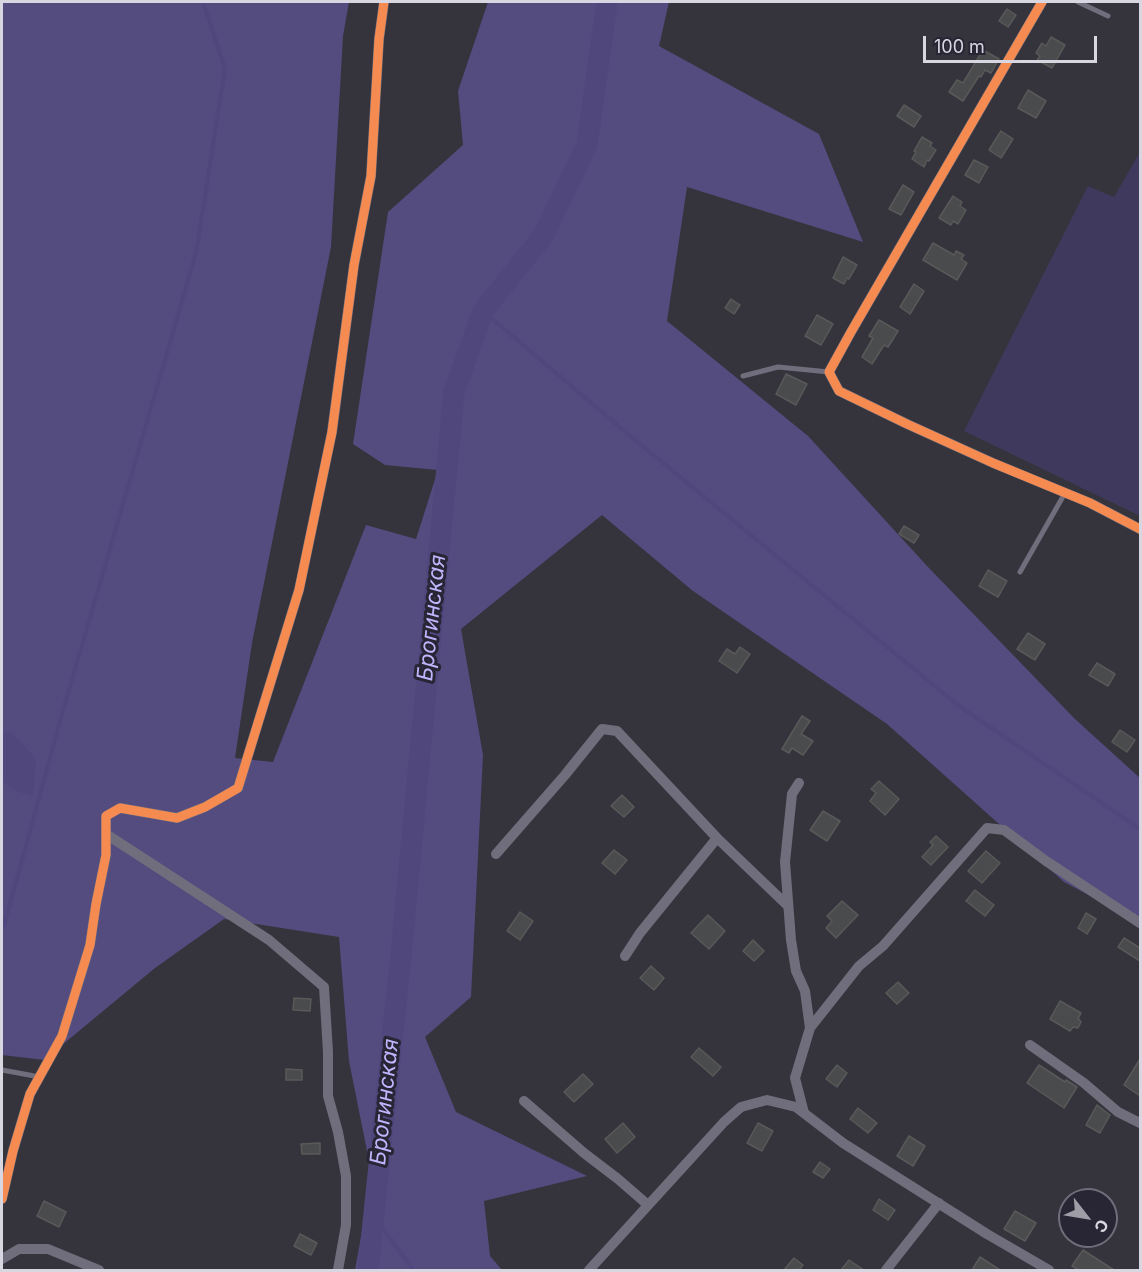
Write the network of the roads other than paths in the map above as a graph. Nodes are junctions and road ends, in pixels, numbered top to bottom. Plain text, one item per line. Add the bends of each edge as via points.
1 (384, 2) edge
2 (1042, 2) edge
3 (1078, 2) edge
4 (1108, 16) dead end
5 (830, 372) junction
6 (743, 376) dead end
7 (1065, 493) junction
8 (1140, 530) edge
9 (1020, 572) dead end
10 (799, 783) dead end
11 (106, 834) junction
12 (717, 838) junction
13 (496, 854) dead end
14 (788, 906) junction
15 (1140, 923) edge
16 (625, 956) dead end
17 (810, 1028) junction
18 (1030, 1045) dead end
19 (2, 1070) edge
20 (39, 1077) junction
21 (524, 1101) dead end
22 (804, 1113) junction
23 (1140, 1123) edge
24 (2, 1199) edge
25 (939, 1203) junction
26 (648, 1205) junction
27 (2, 1259) edge
28 (99, 1270) edge
29 (338, 1270) edge
30 (589, 1270) edge
31 (886, 1270) edge
32 (1049, 1270) edge

1 - 11 street via 371,176 354,265 332,432 299,590 238,788 177,818 120,808 106,816
2 - 5 street
3 - 4 lane
5 - 6 lane via 778,367
5 - 7 street via 839,391
7 - 8 street
7 - 9 lane
10 - 14 street via 792,794 785,862
11 - 20 street via 90,945 62,1036
11 - 29 street via 269,940 324,987 328,1096 346,1176 346,1225
12 - 13 street via 617,731 602,729
12 - 14 street
12 - 16 street
14 - 17 street via 796,971
15 - 17 street via 1004,830 987,828 883,946 859,966
17 - 22 street via 795,1078
18 - 23 street via 1118,1112
19 - 20 lane
20 - 24 street via 30,1094
21 - 26 street
22 - 25 street via 843,1143
22 - 26 street via 796,1107 767,1100 741,1107
25 - 31 street
25 - 32 street
26 - 30 street
27 - 28 street via 19,1249 48,1249

